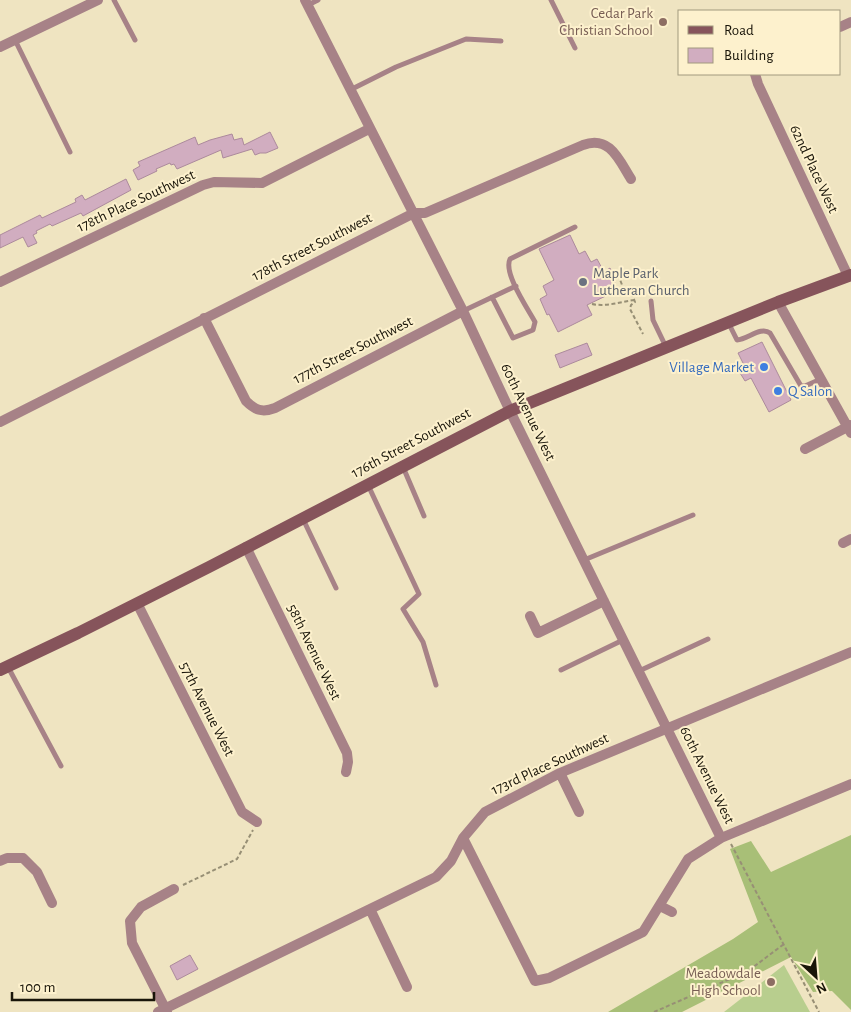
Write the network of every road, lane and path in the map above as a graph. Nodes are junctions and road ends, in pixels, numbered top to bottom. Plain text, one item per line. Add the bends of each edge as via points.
1 (98, 0) edge
2 (114, 0) edge
3 (318, 0) edge
4 (551, 0) edge
5 (307, 3) edge
6 (14, 40) junction
7 (136, 40) dead end
8 (501, 41) dead end
9 (0, 47) edge
10 (575, 48) dead end
11 (755, 75) edge
12 (350, 90) junction
13 (369, 129) junction
14 (70, 152) dead end
15 (631, 179) dead end
16 (414, 213) junction
17 (575, 228) dead end
18 (613, 271) dead end
19 (849, 275) edge
20 (0, 282) edge
21 (516, 286) junction
22 (492, 297) junction
23 (634, 300) junction
24 (651, 300) dead end
25 (778, 302) junction
26 (592, 304) dead end
27 (463, 311) junction
28 (204, 318) junction
29 (728, 322) junction
30 (643, 334) dead end
31 (666, 347) junction
32 (820, 379) junction
33 (510, 411) junction
34 (0, 422) edge
35 (850, 428) edge
36 (805, 449) dead end
37 (403, 466) junction
38 (368, 484) junction
39 (693, 515) dead end
40 (424, 516) dead end
41 (302, 518) junction
42 (246, 548) junction
43 (584, 560) junction
44 (336, 588) dead end
45 (604, 600) junction
46 (137, 603) junction
47 (530, 616) dead end
48 (623, 639) junction
49 (708, 639) dead end
50 (851, 652) edge
51 (4, 668) edge
52 (561, 670) dead end
53 (639, 671) junction
54 (436, 685) dead end
55 (667, 728) junction
56 (61, 766) dead end
57 (346, 772) dead end
58 (560, 773) junction
59 (851, 784) edge
60 (578, 812) dead end
61 (257, 822) joint
62 (723, 837) junction
63 (463, 838) junction
64 (0, 862) edge
65 (174, 889) joint
66 (52, 903) dead end
67 (660, 906) junction
68 (370, 909) junction
69 (672, 912) dead end
70 (784, 944) junction
71 (408, 987) dead end
72 (163, 1011) edge
73 (654, 1012) edge
74 (819, 1012) edge

1 - 6 street
2 - 7 lane
3 - 5 lane
4 - 10 lane
5 - 12 street, 60th Avenue West
6 - 9 street
6 - 14 lane
8 - 12 lane via 466,39 396,67
11 - 19 street, 62nd Place West
12 - 13 street, 60th Avenue West
13 - 16 street, 60th Avenue West
13 - 20 street, 178th Place Southwest via 262,182 203,185
15 - 16 street, 178th Street Southwest via 611,149 599,142 591,142 425,213
16 - 27 street, 60th Avenue West
16 - 28 street, 178th Street Southwest
17 - 21 lane via 510,259 508,269
18 - 23 path via 618,274 625,293 632,294
19 - 25 street, 176th Street Southwest
21 - 22 lane
21 - 22 lane via 535,322 533,330 513,338
22 - 27 lane
23 - 26 path via 599,306
23 - 30 path via 630,309
24 - 31 lane via 653,320
25 - 29 street, 176th Street Southwest
25 - 32 street
27 - 28 street, 177th Street Southwest via 274,408 261,411 246,401
27 - 33 street, 60th Avenue West
28 - 34 street, 178th Street Southwest
29 - 31 street, 176th Street Southwest
29 - 32 lane via 737,340 762,331 770,333 801,386
31 - 33 street, 176th Street Southwest
32 - 35 street
33 - 37 street, 176th Street Southwest
33 - 43 street, 60th Avenue West
35 - 36 street
37 - 38 street, 176th Street Southwest
37 - 40 lane
38 - 41 street, 176th Street Southwest
38 - 54 lane via 419,594 403,609 423,642
39 - 43 lane
41 - 42 street, 176th Street Southwest
41 - 44 lane
42 - 46 street, 176th Street Southwest
42 - 57 street, 58th Avenue West via 347,753
43 - 45 street, 60th Avenue West
45 - 47 street via 538,633
45 - 48 street, 60th Avenue West
46 - 51 street, 176th Street Southwest
46 - 61 street, 57th Avenue West via 242,812
48 - 52 lane
48 - 53 street, 60th Avenue West
49 - 53 lane
50 - 55 street, 173rd Place Southwest
51 - 56 lane
53 - 55 street, 60th Avenue West
55 - 58 street, 173rd Place Southwest
55 - 62 street, 60th Avenue West
58 - 60 street
58 - 63 street, 173rd Place Southwest via 484,812
59 - 62 street
61 - 65 path via 237,859
62 - 67 street via 688,859
62 - 70 path via 734,848
63 - 67 street via 535,981 549,978 643,932
63 - 68 street, 173rd Place Southwest via 451,862 436,876
64 - 66 street via 7,858 23,858 37,872
65 - 72 street via 141,907 130,920 132,943
67 - 69 street
68 - 71 street
68 - 72 street, 173rd Place Southwest
70 - 73 path via 748,971
70 - 74 path

